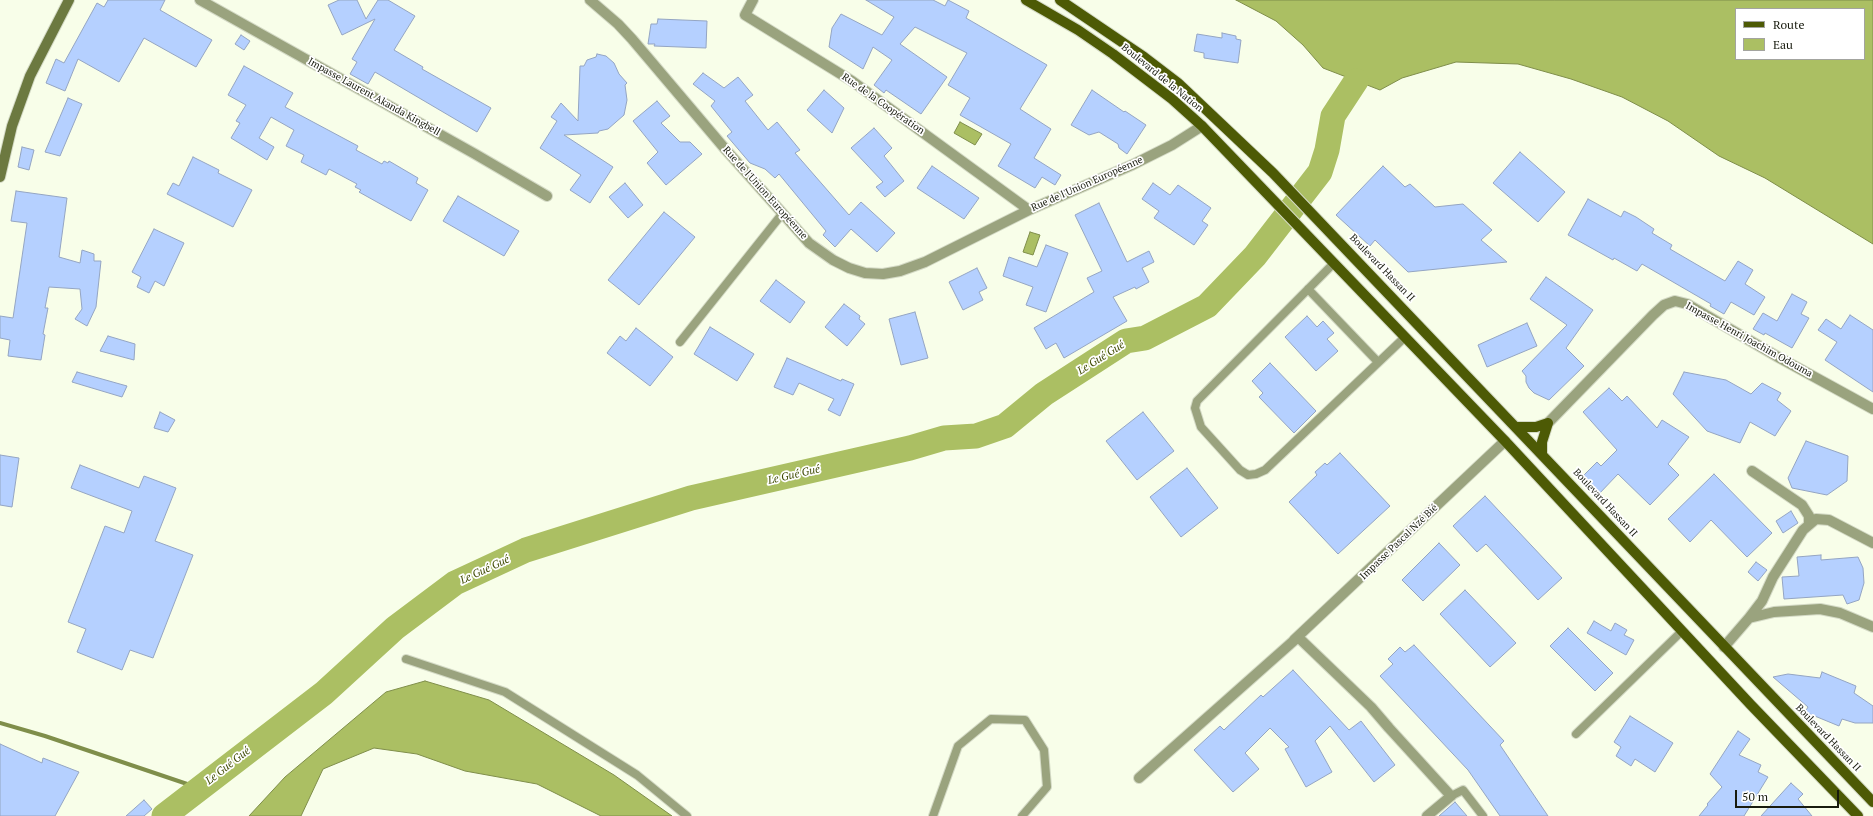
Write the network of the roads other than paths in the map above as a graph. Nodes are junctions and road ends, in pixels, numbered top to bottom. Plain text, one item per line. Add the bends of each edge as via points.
1 (69, 0) edge
2 (200, 0) edge
3 (590, 0) edge
4 (753, 0) edge
5 (1026, 0) edge
6 (1060, 0) edge
7 (1202, 126) junction
8 (0, 177) edge
9 (547, 196) dead end
10 (1029, 210) junction
11 (782, 214) junction
12 (1320, 221) joint
13 (1334, 263) junction
14 (1308, 289) junction
15 (1405, 337) junction
16 (680, 342) dead end
17 (1378, 362) junction
18 (1873, 409) edge
19 (1548, 423) junction
20 (1516, 427) junction
21 (1505, 441) junction
22 (1542, 453) junction
23 (1752, 471) dead end
24 (1809, 524) junction
25 (1873, 543) edge
26 (1749, 618) junction
27 (1873, 627) edge
28 (1682, 631) junction
29 (1296, 639) junction
30 (1724, 647) junction
31 (406, 659) dead end
32 (1576, 734) dead end
33 (1139, 778) dead end
34 (1451, 796) junction
35 (1873, 802) edge
36 (687, 816) edge
37 (933, 816) edge
38 (1022, 816) edge
39 (1427, 816) edge
40 (1483, 816) edge
41 (1858, 816) edge

1 - 8 main road via 30,76 11,132
2 - 9 street, Impasse Laurent Akanda Kingbell
3 - 11 street, Rue de l'Union Européenne via 632,39
4 - 10 street, Rue de la Coopération via 745,15 852,81
5 - 7 main road, Boulevard de la Nation via 1113,54 1172,99
6 - 12 main road, Boulevard de la Nation via 1178,83
7 - 10 street, Rue de l'Union Européenne via 1132,165
7 - 13 main road, Boulevard de la Nation
10 - 11 street, Rue de l'Union Européenne via 925,262 883,274 854,270 833,260 809,242
11 - 16 lane
12 - 20 main road, Boulevard Hassan II
13 - 14 lane
13 - 15 main road
14 - 17 lane
14 - 17 lane via 1197,401 1195,408 1201,427 1240,470 1248,475 1265,470
15 - 17 lane
15 - 21 main road
18 - 19 street, Impasse Henri Joachim Odouma via 1686,304 1675,301 1664,305 1652,315
19 - 20 main road via 1536,427
19 - 22 main road via 1542,442
20 - 22 main road, Boulevard Hassan II
21 - 28 main road
21 - 29 street, Impasse Pascal Nzé Bié
22 - 30 main road, Boulevard Hassan II
23 - 24 street via 1802,505 1809,516
24 - 25 street via 1816,519 1825,518
24 - 26 street via 1782,562 1762,601
26 - 27 street via 1774,612 1820,609 1840,613
26 - 30 street
28 - 32 lane
28 - 41 main road
29 - 33 street, Impasse Pascal Nzé Bié
29 - 34 street via 1371,707
30 - 35 main road, Boulevard Hassan II
31 - 36 lane via 505,692 637,775
34 - 39 street
34 - 40 lane via 1463,790
37 - 38 lane via 958,746 991,719 1025,720 1044,750 1047,787

